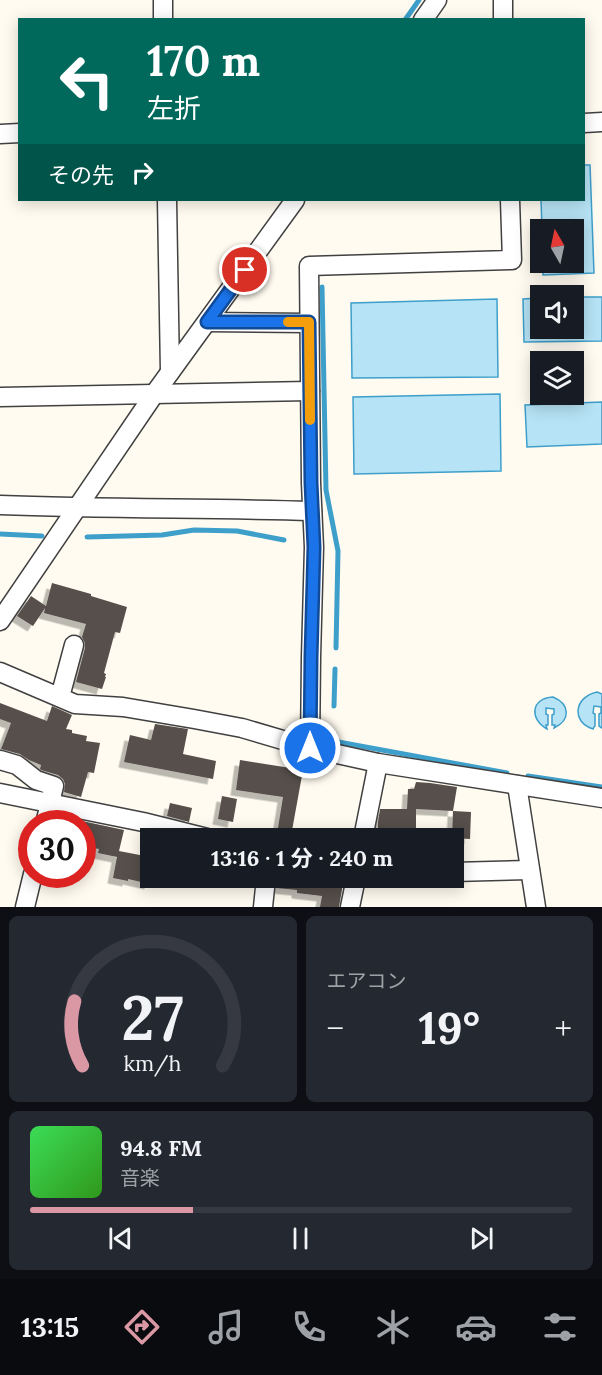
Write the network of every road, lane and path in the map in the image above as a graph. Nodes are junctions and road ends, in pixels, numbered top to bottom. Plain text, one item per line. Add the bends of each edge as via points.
1 (163, 0) edge
2 (437, 0) edge
3 (503, 0) edge
4 (163, 18) edge
5 (424, 18) edge
6 (504, 18) edge
7 (602, 122) edge
8 (585, 123) edge
9 (18, 133) edge
10 (0, 134) edge
11 (167, 201) edge
12 (294, 201) edge
13 (510, 201) edge
14 (207, 322) junction
15 (309, 322) junction
16 (170, 372) junction
17 (310, 391) junction
18 (155, 393) junction
19 (0, 397) edge
20 (0, 505) edge
21 (76, 508) junction
22 (312, 511) junction
23 (0, 621) edge
24 (74, 645) dead end
25 (0, 672) edge
26 (60, 697) junction
27 (310, 748) junction
28 (0, 760) edge
29 (378, 763) junction
30 (517, 785) junction
31 (0, 793) edge
32 (602, 798) edge
33 (50, 802) junction
34 (48, 810) edge
35 (167, 828) edge
36 (365, 828) edge
37 (530, 870) junction
38 (464, 872) edge
39 (30, 888) edge
40 (265, 888) edge
41 (354, 888) edge
42 (25, 907) edge
43 (262, 907) edge
44 (350, 907) edge
45 (536, 907) edge

1 - 4 street
2 - 5 street
3 - 6 street
7 - 8 street
9 - 10 street
11 - 16 street
12 - 14 street
13 - 15 street via 512,260 309,266
14 - 15 street
14 - 16 street
15 - 17 street
16 - 18 street
17 - 18 street
17 - 22 street
18 - 19 street
18 - 21 street
20 - 21 street
21 - 22 street
21 - 23 street
22 - 27 street
24 - 26 street
25 - 26 street
26 - 27 street via 75,704 123,707 232,726
27 - 29 street
28 - 33 street via 54,786
29 - 30 street
29 - 36 street
30 - 32 street
30 - 37 street
31 - 33 street
33 - 34 street
33 - 35 street
37 - 38 street
37 - 45 street
39 - 42 street
40 - 43 street
41 - 44 street

